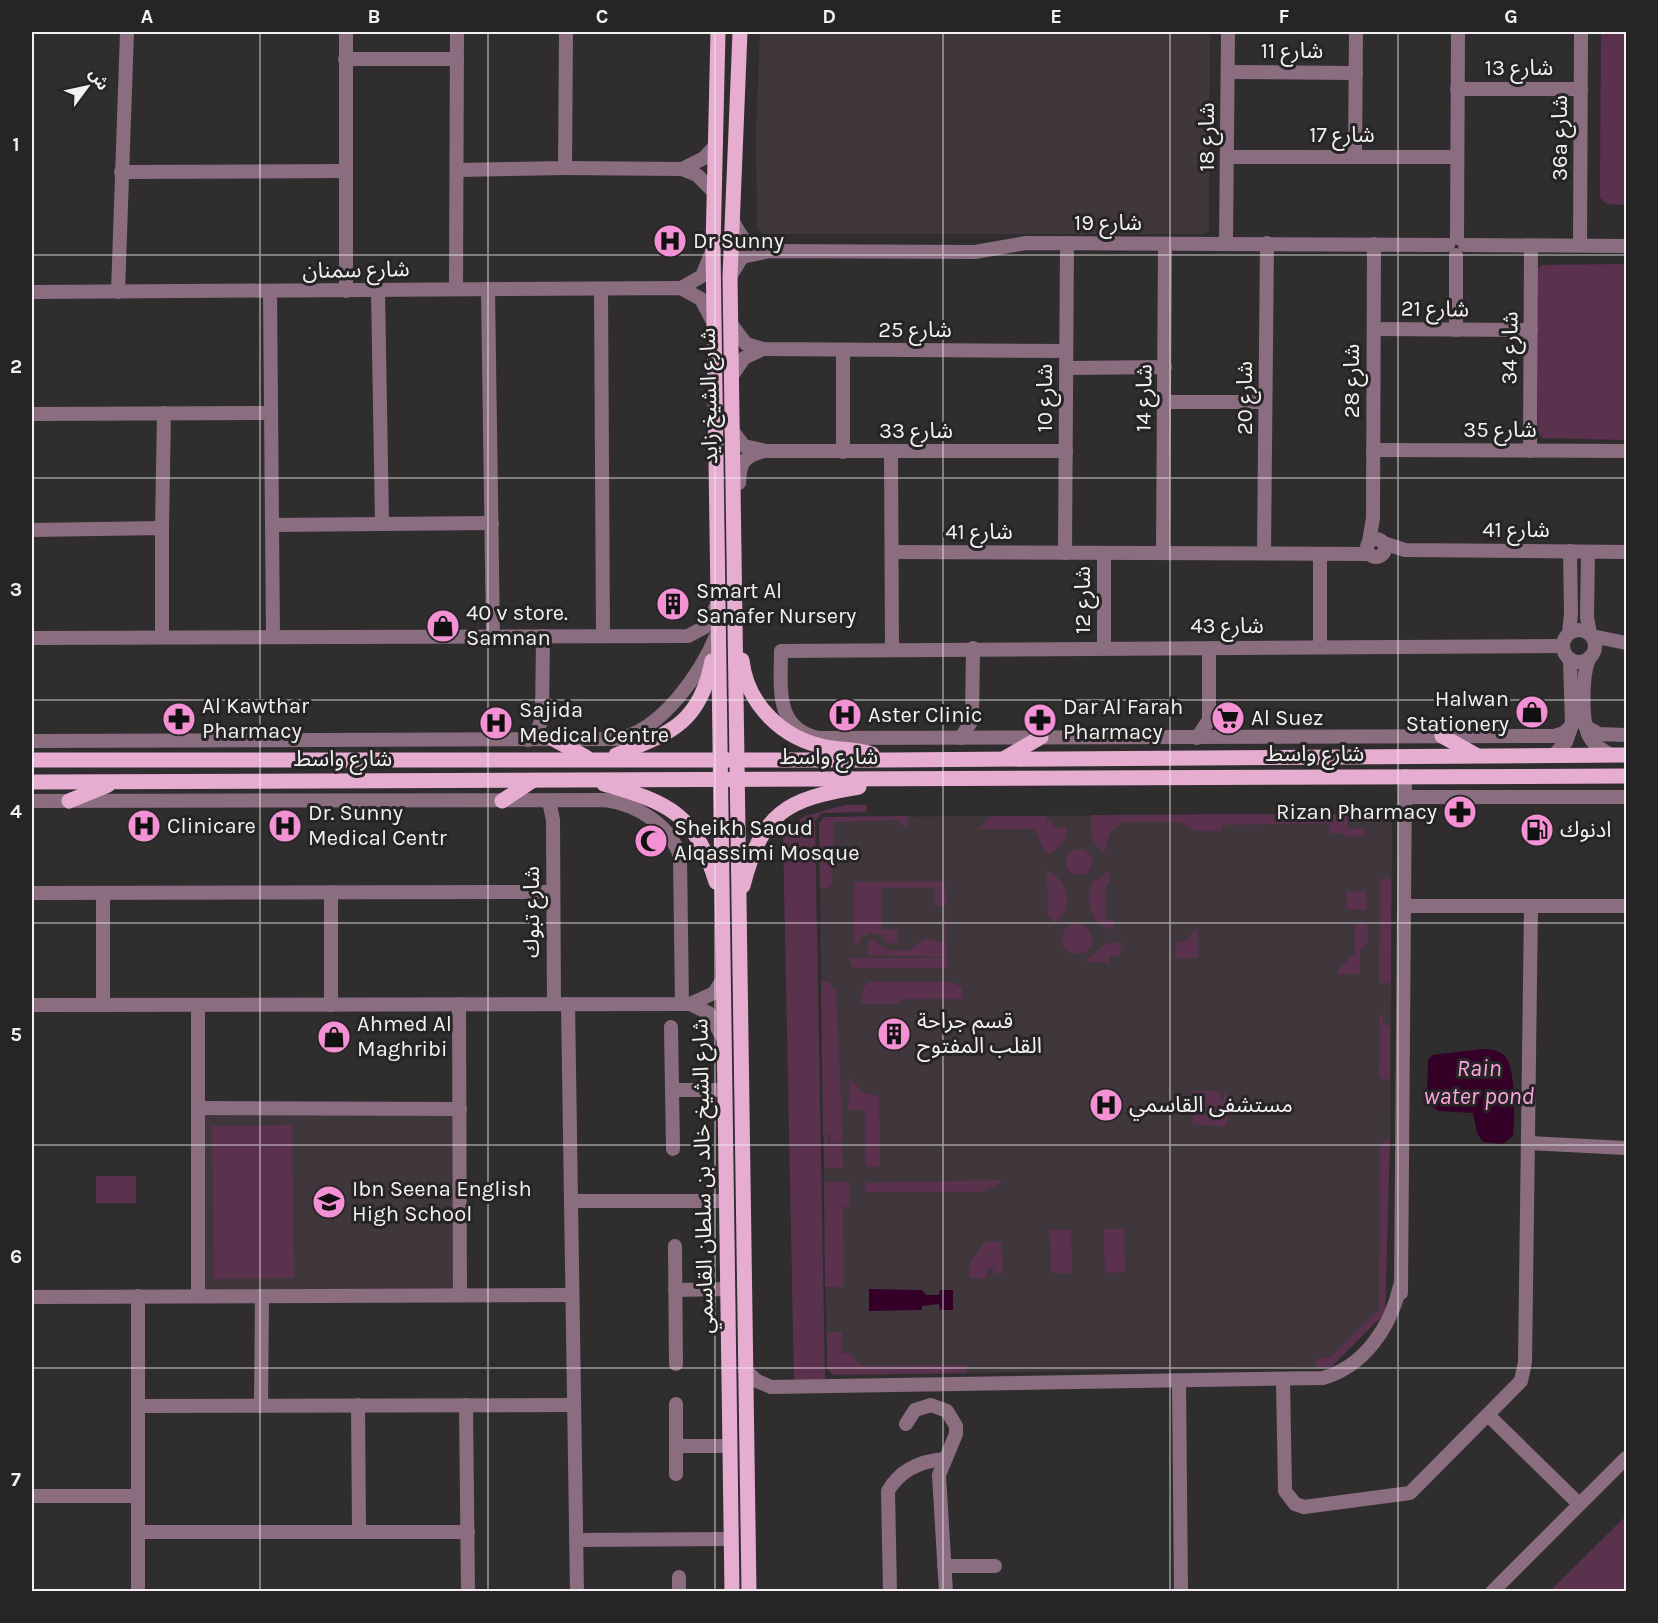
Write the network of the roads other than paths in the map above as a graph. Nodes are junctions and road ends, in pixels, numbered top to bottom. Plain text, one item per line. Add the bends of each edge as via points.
1 (127, 32) edge
2 (346, 32) edge
3 (457, 32) edge
4 (566, 32) edge
5 (718, 32) edge
6 (740, 32) edge
7 (1228, 32) edge
8 (1356, 32) edge
9 (1458, 32) edge
10 (1581, 32) edge
11 (345, 59) junction
12 (457, 59) junction
13 (1228, 72) junction
14 (1356, 73) junction
15 (1457, 89) junction
16 (1581, 89) junction
17 (715, 146) junction
18 (1355, 156) junction
19 (1228, 157) junction
20 (1456, 157) junction
21 (565, 168) junction
22 (682, 169) junction
23 (457, 170) junction
24 (344, 171) junction
25 (121, 172) junction
26 (714, 192) junction
27 (732, 219) junction
28 (1067, 243) junction
29 (1227, 243) junction
30 (1267, 243) junction
31 (1165, 244) junction
32 (1374, 244) junction
33 (1580, 245) junction
34 (1456, 246) junction
35 (1531, 246) junction
36 (1626, 246) edge
37 (713, 247) junction
38 (770, 251) junction
39 (730, 277) junction
40 (681, 288) junction
41 (456, 289) junction
42 (489, 289) junction
43 (601, 289) junction
44 (270, 291) junction
45 (346, 291) junction
46 (378, 291) junction
47 (32, 292) edge
48 (118, 292) junction
49 (714, 324) junction
50 (731, 324) junction
51 (1374, 329) junction
52 (1456, 330) junction
53 (1531, 330) junction
54 (764, 349) junction
55 (843, 351) junction
56 (1066, 351) junction
57 (1165, 367) junction
58 (1066, 368) junction
59 (731, 377) junction
60 (1165, 402) junction
61 (1266, 402) junction
62 (164, 413) junction
63 (270, 413) junction
64 (32, 414) edge
65 (731, 429) junction
66 (1373, 450) junction
67 (766, 451) junction
68 (1066, 451) junction
69 (1530, 451) junction
70 (843, 452) junction
71 (891, 452) junction
72 (1626, 452) edge
73 (733, 502) junction
74 (382, 523) junction
75 (492, 523) junction
76 (272, 525) junction
77 (162, 528) junction
78 (32, 530) edge
79 (1375, 547) junction
80 (1570, 551) junction
81 (892, 552) junction
82 (1163, 552) junction
83 (1588, 552) junction
84 (1626, 552) edge
85 (1065, 553) junction
86 (1104, 553) junction
87 (1264, 553) junction
88 (1320, 554) junction
89 (718, 603) junction
90 (734, 618) junction
91 (718, 632) junction
92 (1591, 635) junction
93 (493, 636) junction
94 (543, 636) junction
95 (603, 636) junction
96 (273, 637) junction
97 (32, 638) edge
98 (162, 638) junction
99 (1566, 640) junction
100 (1622, 643) edge
101 (1104, 647) junction
102 (1320, 647) junction
103 (973, 648) junction
104 (1209, 648) junction
105 (892, 649) junction
106 (1591, 656) junction
107 (1570, 659) junction
108 (542, 719) junction
109 (972, 720) junction
110 (1209, 720) junction
111 (1579, 725) junction
112 (1626, 735) edge
113 (1442, 736) junction
114 (1041, 737) junction
115 (1221, 737) junction
116 (807, 738) junction
117 (961, 738) junction
118 (985, 738) junction
119 (1197, 738) junction
120 (528, 740) junction
121 (554, 740) junction
122 (32, 741) edge
123 (32, 751) edge
124 (1620, 754) edge
125 (1478, 756) junction
126 (1553, 756) junction
127 (1005, 758) junction
128 (588, 759) junction
129 (608, 759) junction
130 (719, 759) junction
131 (737, 759) junction
132 (38, 760) edge
133 (156, 760) junction
134 (889, 760) junction
135 (1405, 776) junction
136 (1626, 777) edge
137 (533, 780) junction
138 (587, 780) junction
139 (719, 780) junction
140 (737, 780) junction
141 (880, 780) junction
142 (32, 782) edge
143 (54, 782) junction
144 (114, 782) junction
145 (1626, 796) edge
146 (1405, 797) junction
147 (32, 801) edge
148 (69, 801) junction
149 (502, 801) junction
150 (549, 801) junction
151 (567, 801) junction
152 (553, 820) junction
153 (331, 892) junction
154 (553, 892) junction
155 (32, 893) edge
156 (103, 893) junction
157 (722, 901) junction
158 (737, 906) junction
159 (1404, 906) junction
160 (1531, 906) junction
161 (1626, 906) edge
162 (723, 979) junction
163 (459, 1004) junction
164 (561, 1004) junction
165 (686, 1004) junction
166 (32, 1005) edge
167 (103, 1005) junction
168 (198, 1005) junction
169 (331, 1005) junction
170 (671, 1027) dead end
171 (723, 1038) junction
172 (672, 1090) junction
173 (724, 1090) junction
174 (198, 1108) junction
175 (460, 1109) junction
176 (1528, 1143) junction
177 (1626, 1148) edge
178 (674, 1149) dead end
179 (571, 1201) junction
180 (726, 1201) junction
181 (675, 1246) dead end
182 (728, 1289) junction
183 (675, 1290) junction
184 (460, 1295) junction
185 (572, 1295) junction
186 (138, 1296) junction
187 (198, 1296) junction
188 (262, 1296) junction
189 (32, 1297) edge
190 (676, 1364) dead end
191 (745, 1370) junction
192 (1283, 1380) junction
193 (1179, 1381) junction
194 (771, 1387) junction
195 (730, 1392) junction
196 (676, 1404) dead end
197 (358, 1405) junction
198 (466, 1405) junction
199 (574, 1405) junction
200 (138, 1406) junction
201 (261, 1406) junction
202 (745, 1406) junction
203 (1488, 1415) junction
204 (906, 1424) dead end
205 (745, 1430) junction
206 (676, 1446) junction
207 (730, 1446) junction
208 (1626, 1458) edge
209 (944, 1460) junction
210 (676, 1474) dead end
211 (32, 1496) edge
212 (138, 1496) junction
213 (1579, 1504) junction
214 (359, 1531) junction
215 (138, 1532) junction
216 (468, 1532) junction
217 (731, 1539) junction
218 (576, 1540) junction
219 (944, 1566) junction
220 (995, 1566) dead end
221 (679, 1577) dead end
222 (138, 1592) edge
223 (468, 1592) edge
224 (577, 1592) edge
225 (679, 1592) edge
226 (732, 1592) edge
227 (749, 1592) edge
228 (890, 1592) edge
229 (946, 1592) edge
230 (1181, 1592) edge
231 (1492, 1592) edge

1 - 25 street
2 - 11 street
3 - 12 street
4 - 21 street
5 - 17 main road, شارع الشيخ زايد
6 - 27 main road, شارع الشيخ زايد
7 - 13 street, شارع 18
8 - 14 street
9 - 15 street
10 - 16 street, 36a شارع
11 - 12 street
11 - 24 street
12 - 23 street
13 - 14 street, شارع 11
13 - 19 street, شارع 18
14 - 18 street
15 - 16 street, شارع 13
15 - 20 street
16 - 33 street, 36a شارع
17 - 22 street via 697,163
17 - 26 main road, شارع الشيخ زايد
18 - 19 street, شارع 17
18 - 20 street, شارع 17
19 - 29 street, شارع 18
20 - 34 street
21 - 22 street
21 - 23 street
22 - 26 street via 697,175
23 - 41 street
24 - 25 street
24 - 45 street
25 - 48 street
26 - 37 main road, شارع الشيخ زايد
27 - 38 street via 747,243
27 - 39 main road, شارع الشيخ زايد
28 - 31 street, شارع 19
28 - 38 street, شارع 19 via 1018,243 975,252
28 - 56 street, شارع 10
29 - 30 street, شارع 19
29 - 31 street, شارع 19
30 - 32 street, شارع 19
30 - 61 street, شارع 20
31 - 57 street, شارع 14
32 - 34 street, شارع 19
32 - 51 street, شارع 28
33 - 35 street, شارع 19
33 - 36 street, شارع 19
34 - 35 street, شارع 19
34 - 52 street
35 - 53 street, شارع 34
37 - 40 street via 702,276
37 - 49 main road, شارع الشيخ زايد
38 - 39 street via 742,257
39 - 50 main road, شارع الشيخ زايد
40 - 43 street, شارع سمنان
40 - 49 street via 701,299
41 - 42 street, شارع سمنان
41 - 46 street, شارع سمنان
42 - 43 street, شارع سمنان
42 - 75 street
43 - 95 street
44 - 45 street, شارع سمنان
44 - 48 street, شارع سمنان
44 - 63 street
45 - 46 street, شارع سمنان
46 - 74 street
47 - 48 street, شارع سمنان
49 - 89 main road, شارع الشيخ زايد
50 - 54 street, شارع 25 via 746,344
50 - 59 main road, شارع الشيخ زايد
51 - 52 street, شارع 21
51 - 66 street, شارع 28
52 - 53 street, شارع 21
53 - 69 street, شارع 34
54 - 55 street, شارع 25
54 - 59 street via 744,358
55 - 56 street, شارع 25
55 - 70 street
56 - 58 street, شارع 10
57 - 58 street
57 - 60 street, شارع 14
58 - 68 street, شارع 10
59 - 65 main road, شارع الشيخ زايد
60 - 61 street
60 - 82 street, شارع 14
61 - 87 street, شارع 20
62 - 63 street
62 - 64 street
62 - 77 street
63 - 76 street
65 - 67 street, شارع 33 via 744,446
65 - 73 main road, شارع الشيخ زايد
66 - 69 street, شارع 35
66 - 79 street, شارع 28
67 - 70 street, شارع 33
67 - 73 street via 742,462
68 - 71 street, شارع 33
68 - 85 street, شارع 10
69 - 72 street, شارع 35
70 - 71 street, شارع 33
71 - 81 street
73 - 90 main road, شارع الشيخ زايد
74 - 75 street
74 - 76 street
75 - 93 street
76 - 96 street
77 - 78 street
77 - 98 street
79 - 80 street, شارع 41
79 - 88 street, شارع 41 via 1346,555
80 - 83 street, شارع 41
80 - 99 street via 1571,614
81 - 85 street, شارع 41
81 - 105 street
82 - 86 street, شارع 41
82 - 87 street, شارع 41
83 - 84 street, شارع 41
83 - 92 street via 1587,617
85 - 86 street, شارع 41
86 - 101 street, شارع 12
87 - 88 street, شارع 41
88 - 102 street
89 - 91 main road, شارع الشيخ زايد
89 - 95 street via 705,627 695,634
90 - 116 main road via 744,674 756,701 779,727
90 - 131 main road, شارع الشيخ زايد
91 - 121 street via 701,669 642,731 616,739
91 - 129 main road via 706,686 691,713 667,732
91 - 130 main road, شارع الشيخ زايد
92 - 99 street via 1577,630
92 - 100 street
92 - 106 street
93 - 94 street
93 - 96 street
94 - 95 street
94 - 108 street
96 - 98 street
97 - 98 street
99 - 102 street, شارع 43
99 - 107 street
100 - 106 street
101 - 103 street, شارع 43
101 - 104 street, شارع 43
102 - 104 street, شارع 43
103 - 105 street, شارع 43
103 - 109 street
104 - 110 street
105 - 116 street, شارع 43 via 780,651 783,711
106 - 107 street via 1581,662
106 - 111 street via 1584,676
107 - 111 street
108 - 120 street
108 - 121 street
109 - 117 street
109 - 118 street
110 - 115 street
110 - 119 street
111 - 112 street via 1599,734
111 - 113 street via 1554,736
111 - 124 street via 1592,742
111 - 126 street
113 - 115 street
113 - 125 main road
114 - 118 street
114 - 119 street
114 - 127 main road
115 - 119 street
116 - 117 street
116 - 134 main road via 826,747 857,749
117 - 118 street
120 - 121 street
120 - 122 street
121 - 128 main road
123 - 132 main road
124 - 126 main road, شارع واسط
125 - 126 main road, شارع واسط
125 - 127 main road, شارع واسط
127 - 134 main road, شارع واسط
128 - 129 main road, شارع واسط
128 - 133 main road, شارع واسط
129 - 130 main road, شارع واسط
130 - 131 main road, شارع واسط
130 - 139 main road, شارع الشيخ خالد بن سلطان القاسمي
131 - 134 main road, شارع واسط
131 - 140 main road, شارع الشيخ خالد بن سلطان القاسمي
132 - 133 main road, شارع واسط
133 - 143 main road via 162,766 159,771 79,772
135 - 136 main road, شارع واسط
135 - 141 main road, شارع واسط
135 - 146 street
137 - 138 main road, شارع واسط
137 - 144 main road, شارع واسط
137 - 149 main road
138 - 139 main road, شارع واسط
138 - 157 main road via 647,797 676,813 705,850
139 - 140 main road, شارع واسط
139 - 157 main road, شارع الشيخ خالد بن سلطان القاسمي
140 - 141 main road, شارع واسط
140 - 158 main road, شارع الشيخ خالد بن سلطان القاسمي
141 - 158 main road via 812,796 774,819 754,848
142 - 143 main road, شارع واسط
143 - 144 main road, شارع واسط
144 - 148 main road
145 - 146 street
146 - 159 street
147 - 148 street
148 - 149 street
149 - 150 street
150 - 151 street
150 - 152 street, شارع تبوك
151 - 152 street
151 - 165 street via 605,800 627,805 647,816 674,843 680,865
152 - 154 street, شارع تبوك
153 - 154 street
153 - 156 street
153 - 169 street
154 - 164 street, شارع تبوك
155 - 156 street
156 - 167 street
157 - 162 main road, شارع الشيخ خالد بن سلطان القاسمي
158 - 191 main road, شارع الشيخ خالد بن سلطان القاسمي
159 - 160 street
159 - 192 street via 1400,1316 1358,1359 1331,1376
160 - 161 street
160 - 176 street
162 - 165 street via 707,998
162 - 171 main road, شارع الشيخ خالد بن سلطان القاسمي
163 - 164 street
163 - 169 street
163 - 175 street
164 - 165 street
164 - 179 street, شارع تبوك
165 - 171 street via 709,1013
166 - 167 street
167 - 168 street
168 - 169 street
168 - 174 street
170 - 172 street
171 - 173 main road, شارع الشيخ خالد بن سلطان القاسمي
172 - 173 street
172 - 178 street
173 - 180 main road, شارع الشيخ خالد بن سلطان القاسمي
174 - 175 street
174 - 187 street
175 - 184 street
176 - 177 street
176 - 203 street via 1523,1375 1518,1386
179 - 180 street
179 - 185 street, شارع تبوك
180 - 182 main road, شارع الشيخ خالد بن سلطان القاسمي
181 - 183 street
182 - 183 street
182 - 195 main road, شارع الشيخ خالد بن سلطان القاسمي
183 - 190 street
184 - 185 street
184 - 188 street
185 - 199 street, شارع تبوك
186 - 187 street
186 - 189 street
186 - 200 street
187 - 188 street
188 - 201 street
191 - 194 street
191 - 202 main road, شارع الشيخ خالد بن سلطان القاسمي
192 - 193 street
192 - 203 street via 1284,1486 1290,1500 1300,1506 1405,1495 1416,1489
193 - 194 street
193 - 230 street
194 - 202 street
195 - 205 main road via 738,1395 740,1421
195 - 207 main road, شارع الشيخ خالد بن سلطان القاسمي
196 - 206 street
197 - 198 street
197 - 201 street
197 - 214 street
198 - 199 street
198 - 216 street
199 - 218 street, شارع تبوك
200 - 201 street
200 - 212 street
202 - 205 main road, شارع الشيخ خالد بن سلطان القاسمي
203 - 213 street
204 - 209 street via 909,1416 923,1406 947,1411 956,1434
205 - 227 main road, شارع الشيخ خالد بن سلطان القاسمي
206 - 207 street
206 - 210 street
207 - 217 main road, شارع الشيخ خالد بن سلطان القاسمي
208 - 213 street
209 - 219 street via 939,1475
209 - 228 street via 916,1464 888,1491
211 - 212 street
212 - 215 street
213 - 231 street
214 - 215 street
214 - 216 street
215 - 222 street
216 - 223 street
217 - 218 street
217 - 226 main road, شارع الشيخ خالد بن سلطان القاسمي
218 - 224 street, شارع تبوك
219 - 220 street
219 - 229 street
221 - 225 street

